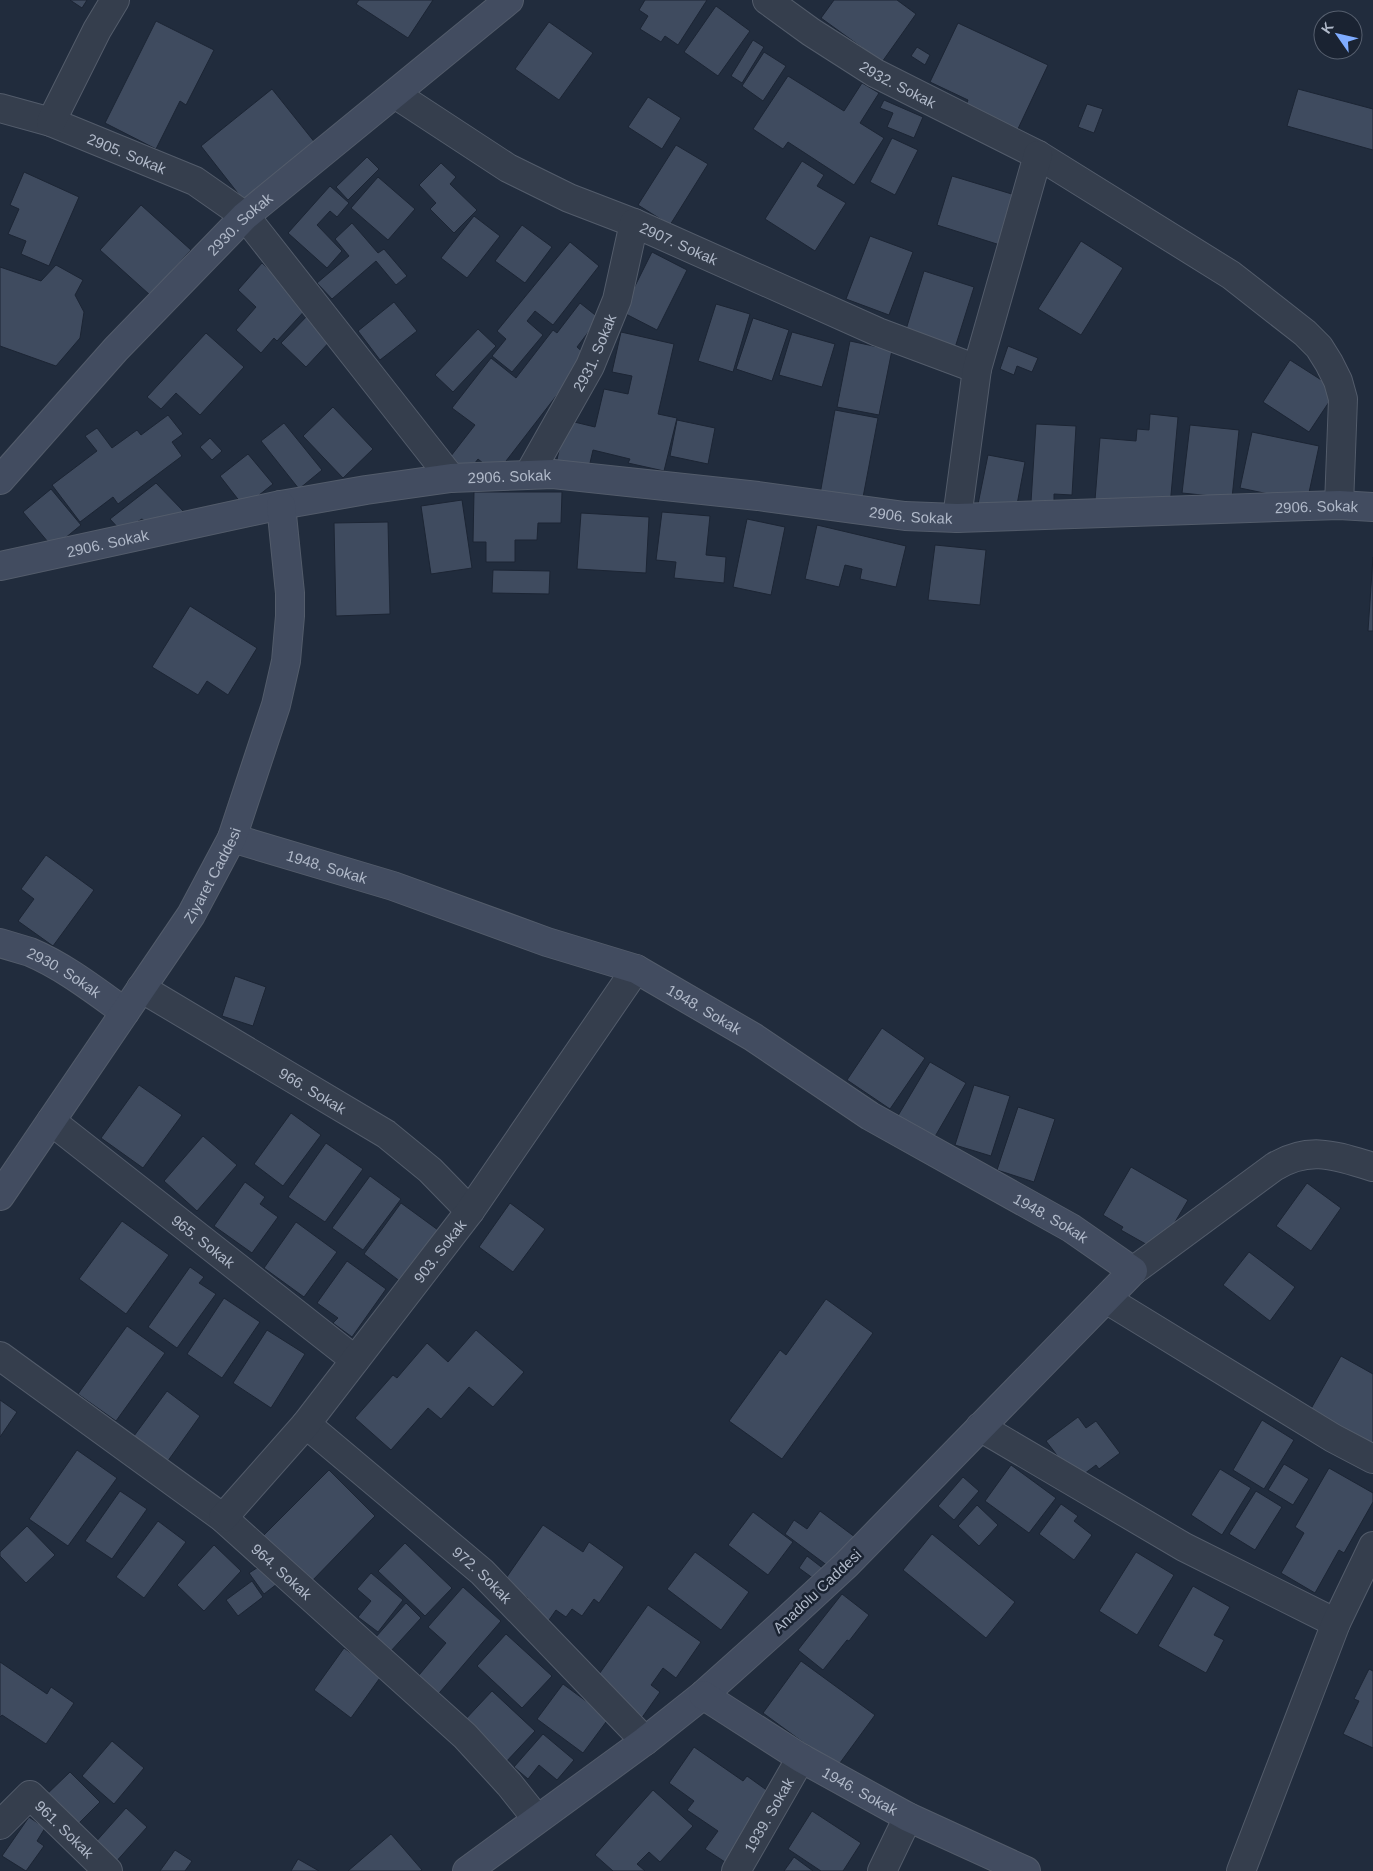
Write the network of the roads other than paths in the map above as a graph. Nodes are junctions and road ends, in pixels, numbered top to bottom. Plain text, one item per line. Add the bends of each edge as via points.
1 (115, 0) edge
2 (510, 0) edge
3 (767, 0) edge
4 (395, 94) junction
5 (0, 108) edge
6 (51, 122) junction
7 (1038, 155) junction
8 (245, 216) junction
9 (634, 223) junction
10 (977, 369) junction
11 (529, 474) junction
12 (451, 478) junction
13 (0, 480) edge
14 (281, 505) junction
15 (1339, 505) junction
16 (1373, 507) edge
17 (957, 518) junction
18 (0, 566) edge
19 (232, 838) junction
20 (0, 944) edge
21 (636, 969) junction
22 (142, 988) junction
23 (124, 1012) junction
24 (51, 1121) junction
25 (1373, 1167) edge
26 (0, 1196) edge
27 (470, 1211) junction
28 (1133, 1271) junction
29 (1106, 1299) junction
30 (0, 1356) edge
31 (355, 1360) junction
32 (306, 1424) junction
33 (980, 1427) junction
34 (1373, 1458) edge
35 (223, 1518) junction
36 (1373, 1546) edge
37 (1336, 1623) junction
38 (702, 1695) junction
39 (645, 1741) junction
40 (801, 1758) junction
41 (908, 1817) junction
42 (537, 1819) junction
43 (0, 1825) edge
44 (108, 1871) edge
45 (467, 1871) edge
46 (736, 1871) edge
47 (882, 1871) edge
48 (1026, 1871) edge
49 (1241, 1871) edge

1 - 6 street
2 - 4 street, 2930. Sokak
3 - 7 street, 2932. Sokak via 875,74
4 - 8 street, 2930. Sokak
4 - 9 street, 2907. Sokak via 508,168 569,198
5 - 6 street, 2905. Sokak
6 - 8 street, 2905. Sokak via 195,181
7 - 10 street
7 - 15 street, 2932. Sokak via 1231,274 1305,332 1319,347 1334,372 1343,399
8 - 12 street, 2906. Sokak
8 - 13 street, 2930. Sokak via 116,348
9 - 10 street, 2907. Sokak via 878,332
9 - 11 street, 2931. Sokak via 617,300 590,366
10 - 17 street
11 - 12 street, 2906. Sokak
11 - 17 street, 2906. Sokak via 748,495 905,516
12 - 14 street, 2906. Sokak
14 - 18 street, 2906. Sokak
14 - 19 street, Ziyaret Caddesi via 290,593 286,661 276,705
15 - 16 street, 2906. Sokak
15 - 17 street, 2906. Sokak
19 - 21 street, 1948. Sokak via 393,886 547,942
19 - 22 street, Ziyaret Caddesi via 191,915
20 - 23 street, 2930. Sokak via 55,964
21 - 27 street, 903. Sokak
21 - 28 street, 1948. Sokak via 753,1037 870,1116 1071,1228
22 - 23 street, Ziyaret Caddesi
22 - 27 street, 966. Sokak via 386,1134 430,1170
23 - 24 street, Ziyaret Caddesi
24 - 26 street, Ziyaret Caddesi
24 - 31 street, 965. Sokak
25 - 28 street via 1319,1153 1291,1158 1274,1167
27 - 31 street, 903. Sokak
28 - 29 street, Anadolu Caddesi
29 - 33 street, Anadolu Caddesi
29 - 34 street via 1334,1438
30 - 35 street, 964. Sokak
31 - 32 street, 903. Sokak
32 - 35 street, 903. Sokak
32 - 39 street, 972. Sokak via 482,1572
33 - 37 street via 1184,1546
33 - 38 street, Anadolu Caddesi via 846,1566
35 - 42 street, 964. Sokak via 465,1736
36 - 37 street
37 - 49 street
38 - 39 street, Anadolu Caddesi
38 - 40 street, 1946. Sokak
39 - 42 street, Anadolu Caddesi
40 - 41 street, 1946. Sokak
40 - 46 street, 1939. Sokak
41 - 47 street
41 - 48 street, 1946. Sokak
42 - 45 street, Anadolu Caddesi
43 - 44 street, 961. Sokak via 30,1795

